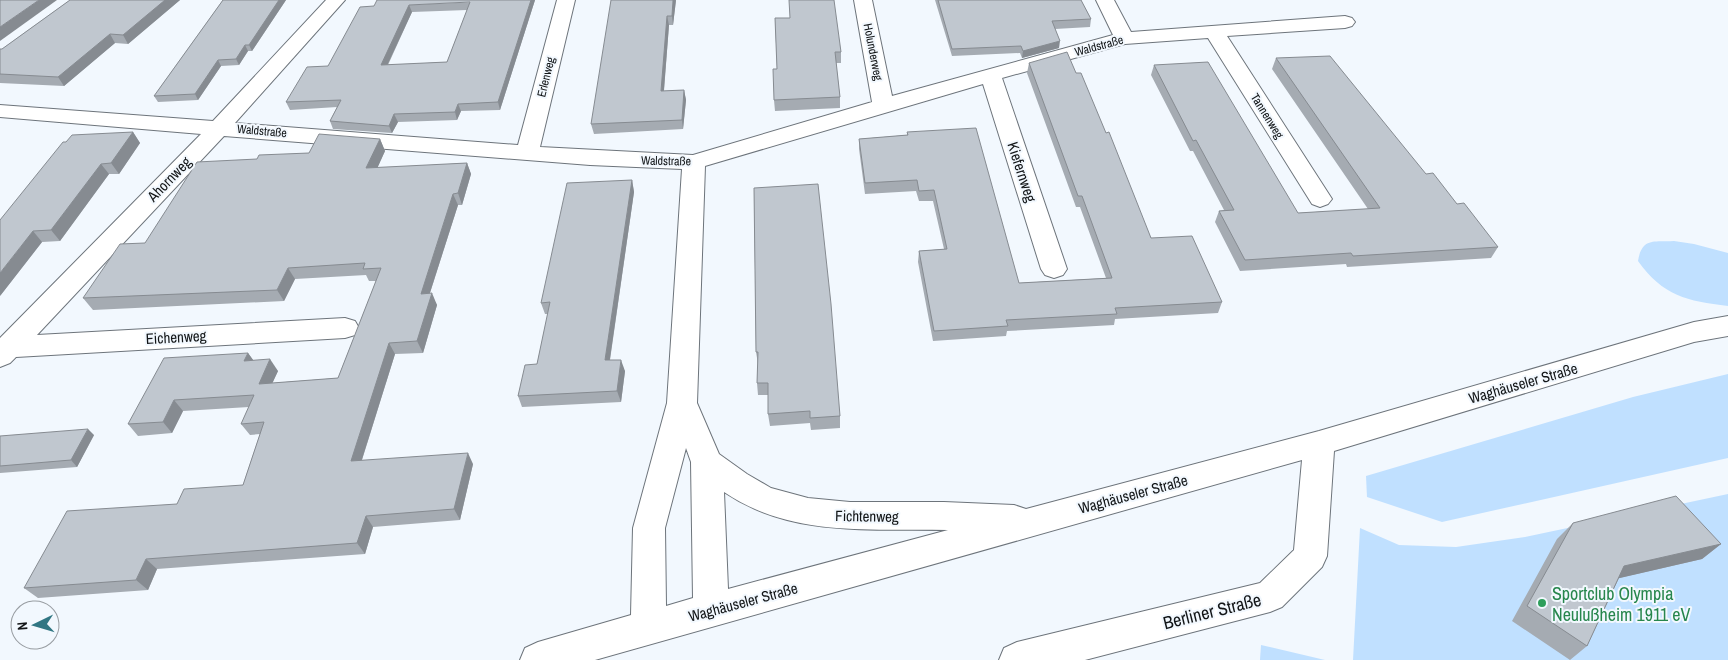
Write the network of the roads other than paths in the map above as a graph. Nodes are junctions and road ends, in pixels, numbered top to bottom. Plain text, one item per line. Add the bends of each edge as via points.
1 (336, 0) edge
2 (566, 0) edge
3 (863, 0) edge
4 (1105, 0) edge
5 (1345, 22) dead end
6 (1215, 33) junction
7 (1124, 38) junction
8 (991, 75) junction
9 (883, 105) junction
10 (0, 111) edge
11 (219, 128) junction
12 (527, 153) junction
13 (694, 162) junction
14 (1320, 200) dead end
15 (1054, 269) dead end
16 (1728, 326) edge
17 (344, 328) dead end
18 (4, 351) edge
19 (682, 404) junction
20 (1319, 443) junction
21 (707, 462) junction
22 (1040, 520) junction
23 (711, 611) junction
24 (649, 627) junction
25 (538, 660) edge
26 (1017, 660) edge

1 - 11 street, Ahornweg
2 - 12 street, Erlenweg
3 - 9 street, Holunderweg
4 - 7 street
5 - 6 street, Waldstraße
6 - 7 street, Waldstraße
6 - 14 street, Tannenweg
7 - 8 street, Waldstraße
8 - 9 street, Waldstraße
8 - 15 street, Kiefernweg
9 - 13 street, Waldstraße
10 - 11 street, Waldstraße
11 - 12 street, Waldstraße
11 - 18 street, Ahornweg
12 - 13 street, Waldstraße
13 - 19 street, Fichtenweg
16 - 20 street, Waghäuseler Straße via 1694,332
17 - 18 street, Eichenweg
19 - 21 street, Fichtenweg
19 - 24 street, Fichtenweg via 649,528
20 - 22 street, Waghäuseler Straße
20 - 26 street, Berliner Straße via 1310,556 1270,596
21 - 22 street, Fichtenweg via 732,482 768,501 821,515
21 - 23 street, Fichtenweg
22 - 23 street, Waghäuseler Straße
23 - 24 street, Waghäuseler Straße
24 - 25 street, Waghäuseler Straße

